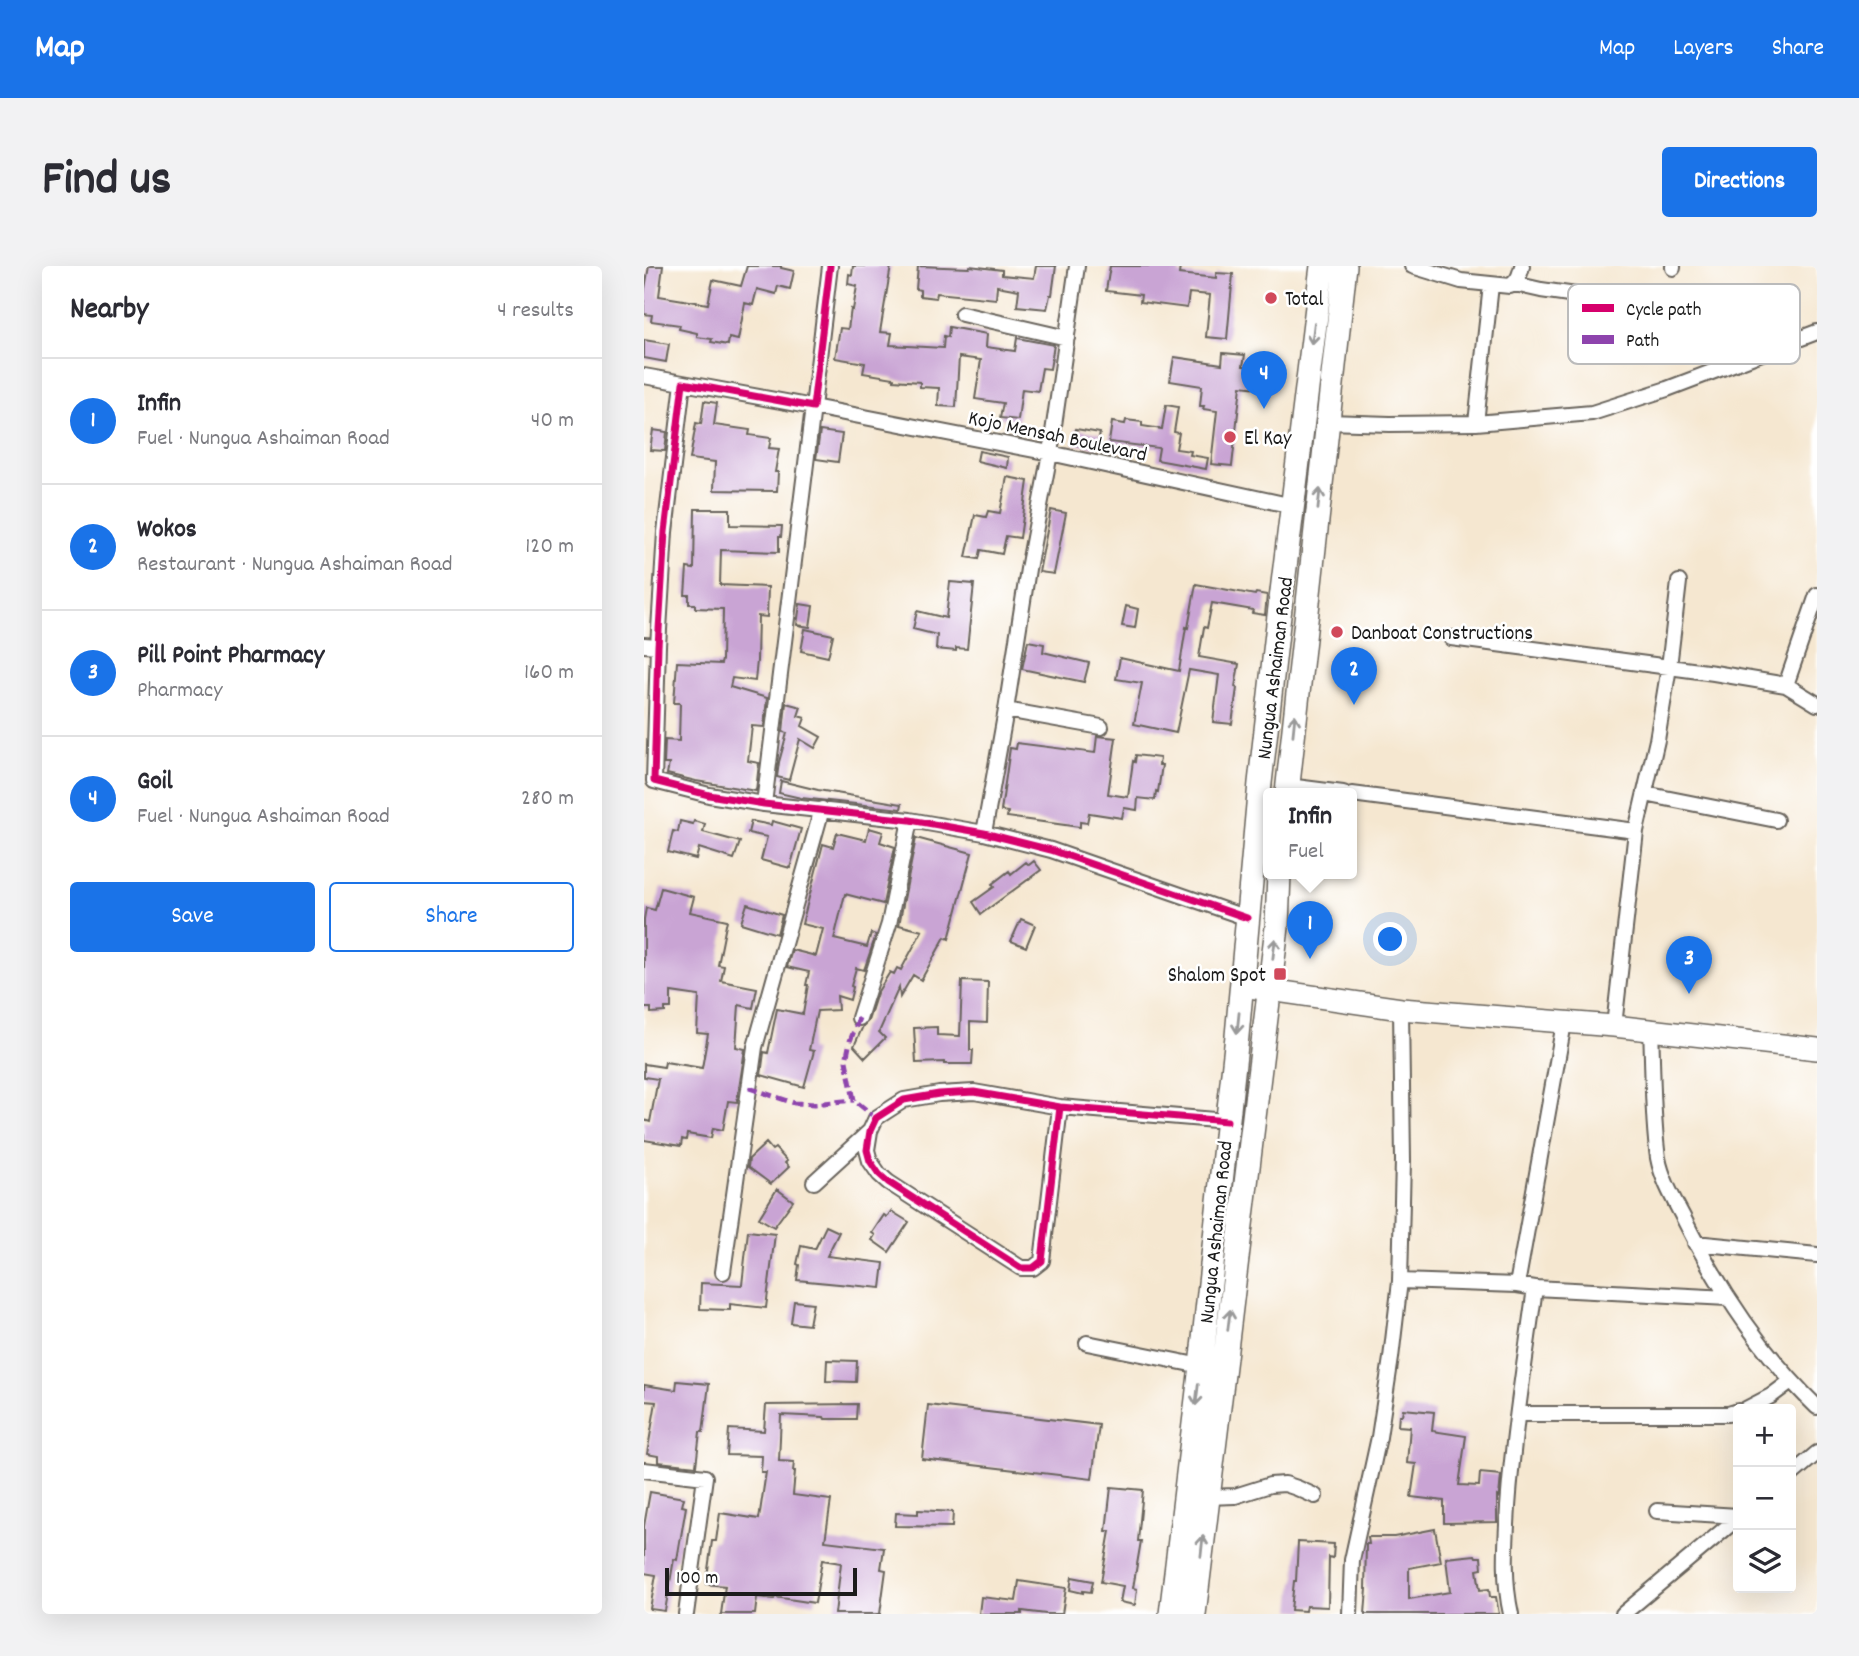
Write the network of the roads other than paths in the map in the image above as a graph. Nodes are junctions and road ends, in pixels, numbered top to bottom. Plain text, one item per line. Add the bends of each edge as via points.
1 (830, 266) edge
2 (1077, 266) edge
3 (1322, 266) edge
4 (1345, 266) edge
5 (1412, 266) edge
6 (1521, 266) edge
7 (1515, 284) junction
8 (1491, 285) junction
9 (1568, 294) edge
10 (962, 314) dead end
11 (1817, 332) edge
12 (1067, 338) junction
13 (1800, 338) edge
14 (1733, 364) edge
15 (644, 376) edge
16 (682, 383) junction
17 (813, 407) junction
18 (1328, 422) junction
19 (1476, 423) junction
20 (1050, 453) junction
21 (1293, 506) junction
22 (1679, 582) dead end
23 (1817, 595) edge
24 (1451, 638) dead end
25 (651, 646) edge
26 (1669, 667) junction
27 (1786, 685) junction
28 (1817, 704) edge
29 (1006, 710) junction
30 (1101, 727) dead end
31 (649, 781) edge
32 (1287, 788) edge
33 (1645, 794) junction
34 (1357, 795) edge
35 (764, 804) junction
36 (822, 809) junction
37 (910, 820) junction
38 (1776, 820) dead end
39 (1636, 831) junction
40 (984, 833) junction
41 (1279, 879) edge
42 (1247, 918) junction
43 (1242, 986) junction
44 (1270, 989) junction
45 (1401, 1009) junction
46 (859, 1018) dead end
47 (1564, 1023) junction
48 (1614, 1026) junction
49 (1651, 1030) junction
50 (1817, 1049) edge
51 (1059, 1107) junction
52 (1227, 1121) junction
53 (870, 1131) junction
54 (814, 1182) dead end
55 (1695, 1243) junction
56 (1817, 1255) edge
57 (723, 1272) dead end
58 (1400, 1281) junction
59 (1517, 1285) junction
60 (1535, 1288) junction
61 (1728, 1298) junction
62 (1087, 1343) dead end
63 (1201, 1366) junction
64 (1791, 1381) junction
65 (1756, 1404) edge
66 (1817, 1407) edge
67 (1733, 1412) edge
68 (1518, 1414) junction
69 (1817, 1453) edge
70 (644, 1470) edge
71 (1796, 1471) edge
72 (1315, 1496) dead end
73 (1207, 1497) junction
74 (1657, 1511) dead end
75 (1733, 1517) edge
76 (1733, 1521) edge
77 (686, 1614) edge
78 (1171, 1614) edge
79 (1194, 1614) edge
80 (1350, 1614) edge
81 (1511, 1614) edge
82 (1623, 1614) edge

1 - 17 street
2 - 12 street
3 -> 21 main road, Nungua Ashaiman Road
4 - 18 main road, Nungua Ashaiman Road
5 - 8 street
6 - 7 street
7 - 8 street
7 - 9 street
8 - 19 street
10 - 12 street
11 - 13 street
12 - 20 street
14 - 19 street via 1592,413
15 - 16 street
16 - 17 street, Kojo Mensah Boulevard
16 - 25 street
17 - 20 street, Kojo Mensah Boulevard
17 - 35 street
18 - 19 street
32 -> 18 main road, Nungua Ashaiman Road
20 - 21 street, Kojo Mensah Boulevard
20 - 29 street
21 - 42 main road, Nungua Ashaiman Road
22 - 26 street
23 - 27 street
24 - 26 street
25 - 31 street
26 - 27 street
26 - 33 street
27 - 28 street
29 - 30 street
29 - 40 street
31 - 35 street
33 - 38 street
33 - 39 street
34 - 39 street
35 - 36 street
36 - 37 street
36 - 57 street via 755,1047
37 - 40 street
37 - 46 street via 889,924
39 - 48 street
40 - 42 street via 1051,850
44 -> 41 main road, Nungua Ashaiman Road
42 - 43 main road, Nungua Ashaiman Road
43 - 44 street
43 -> 52 main road, Nungua Ashaiman Road
44 - 45 street
73 -> 44 main road, Nungua Ashaiman Road
45 - 47 street
45 - 58 street
47 - 48 street
47 - 59 street
48 - 49 street
49 - 50 street
49 - 55 street via 1659,1159
51 - 52 street
51 - 53 street via 974,1093 939,1094 904,1100 876,1118
51 - 53 street via 1042,1261 1033,1268 1021,1268 878,1174 867,1150
52 - 63 main road, Nungua Ashaiman Road
53 - 54 street
55 - 56 street
55 - 61 street
58 - 59 street
58 - 80 street via 1379,1437 1352,1560
59 - 60 street
60 - 61 street
60 - 68 street
61 - 64 street
62 - 63 street
63 -> 78 main road, Nungua Ashaiman Road
64 - 65 street
64 - 66 street
67 - 68 street
68 - 81 street via 1506,1542
69 - 71 street
70 - 77 street via 705,1477
72 - 73 street via 1284,1484 1235,1496
79 -> 73 main road, Nungua Ashaiman Road
74 - 75 street
76 - 82 street

